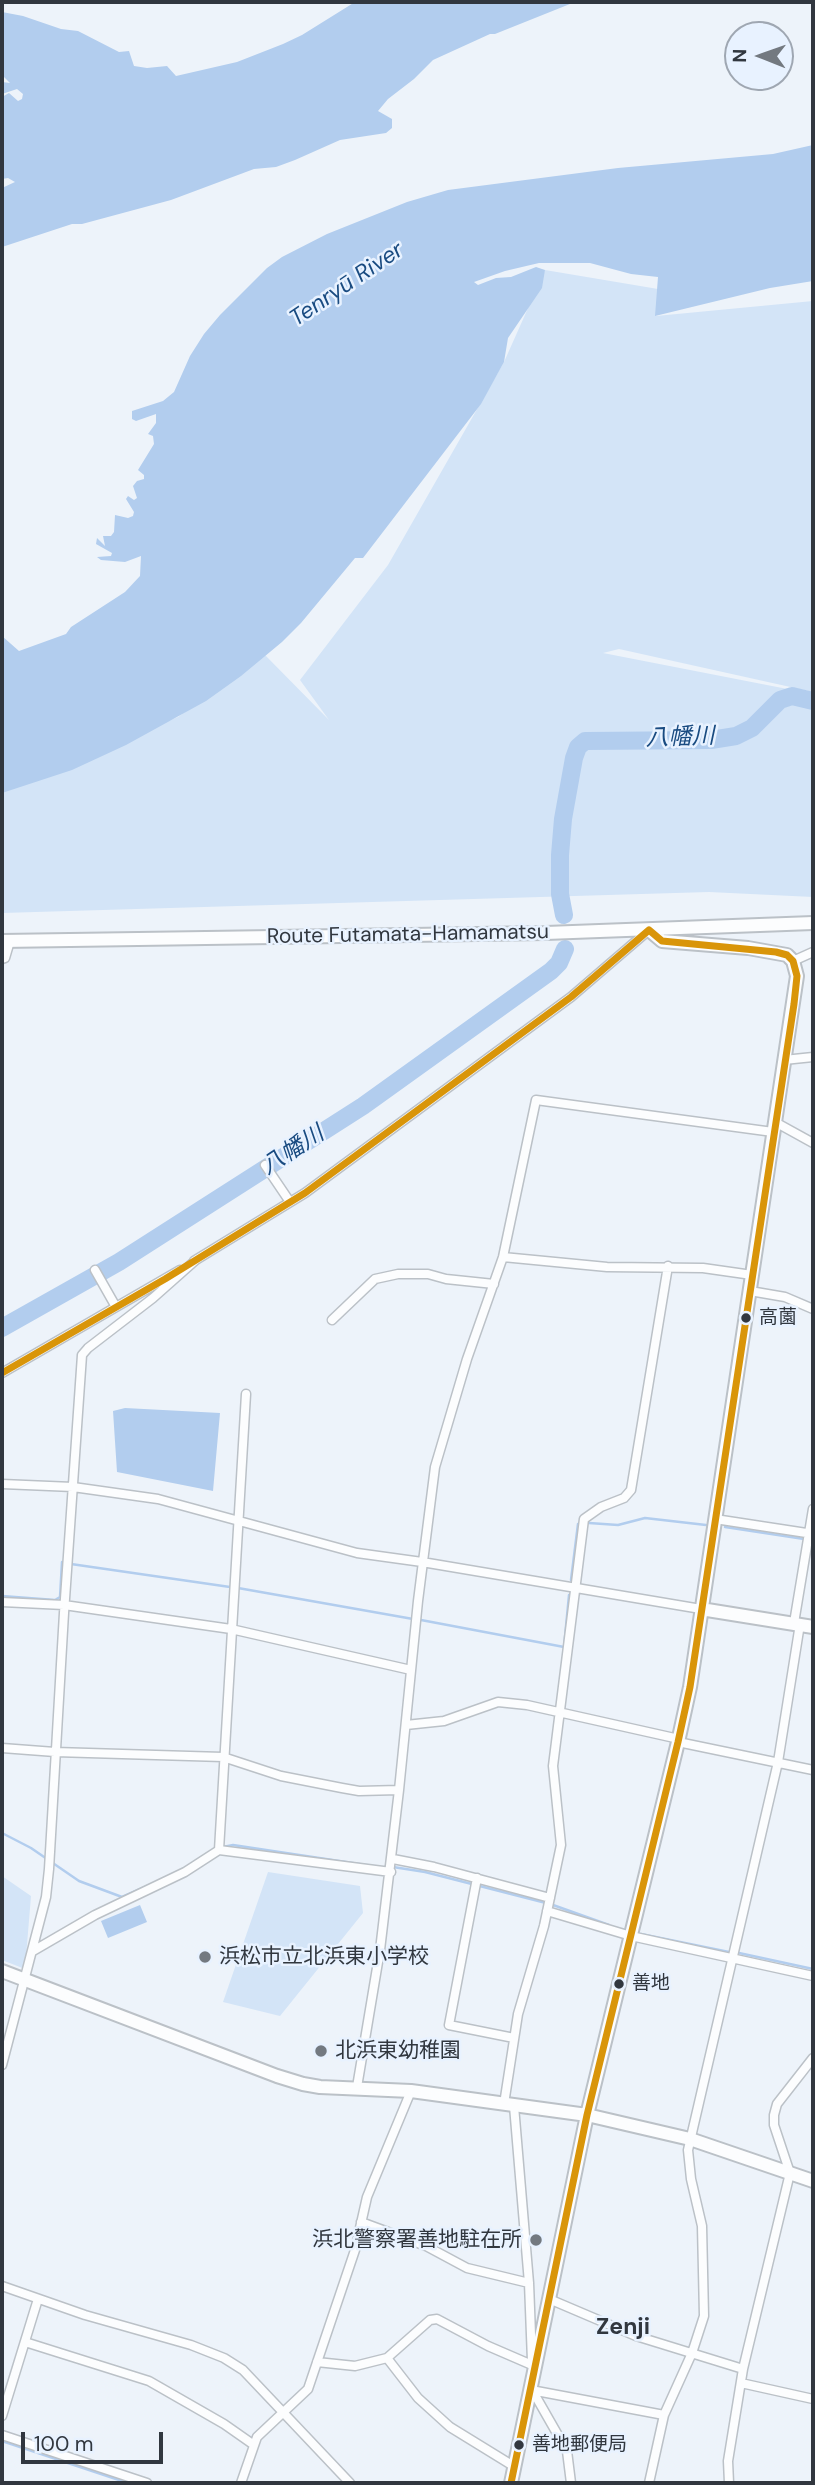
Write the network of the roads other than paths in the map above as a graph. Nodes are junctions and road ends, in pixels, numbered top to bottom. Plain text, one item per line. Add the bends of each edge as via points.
1 (813, 923) edge
2 (649, 930) junction
3 (6, 941) edge
4 (813, 952) edge
5 (2, 959) edge
6 (793, 961) junction
7 (813, 1057) edge
8 (784, 1060) junction
9 (774, 1127) junction
10 (813, 1143) edge
11 (265, 1165) dead end
12 (290, 1202) junction
13 (503, 1257) junction
14 (197, 1259) junction
15 (668, 1266) junction
16 (95, 1270) dead end
17 (752, 1275) junction
18 (494, 1284) junction
19 (750, 1291) junction
20 (116, 1307) junction
21 (813, 1309) edge
22 (332, 1320) dead end
23 (2, 1373) edge
24 (246, 1394) dead end
25 (2, 1484) edge
26 (73, 1487) junction
27 (813, 1509) edge
28 (715, 1519) junction
29 (238, 1520) junction
30 (810, 1536) edge
31 (422, 1562) junction
32 (574, 1587) junction
33 (2, 1602) edge
34 (64, 1605) junction
35 (701, 1609) junction
36 (797, 1624) junction
37 (813, 1626) edge
38 (231, 1629) junction
39 (411, 1670) junction
40 (558, 1712) junction
41 (406, 1725) junction
42 (679, 1741) junction
43 (2, 1748) edge
44 (55, 1752) junction
45 (223, 1758) junction
46 (778, 1762) junction
47 (813, 1770) edge
48 (399, 1790) junction
49 (219, 1850) junction
50 (392, 1866) junction
51 (476, 1883) junction
52 (550, 1898) junction
53 (547, 1911) junction
54 (631, 1936) junction
55 (33, 1951) junction
56 (733, 1959) junction
57 (2, 1971) edge
58 (813, 1976) edge
59 (26, 1979) junction
60 (514, 2038) junction
61 (813, 2059) edge
62 (2, 2062) edge
63 (357, 2087) junction
64 (411, 2091) junction
65 (509, 2105) junction
66 (587, 2115) junction
67 (690, 2139) junction
68 (790, 2173) junction
69 (813, 2181) edge
70 (361, 2222) junction
71 (529, 2283) junction
72 (2, 2286) edge
73 (38, 2299) junction
74 (549, 2299) junction
75 (25, 2342) junction
76 (692, 2353) junction
77 (387, 2358) junction
78 (317, 2362) junction
79 (532, 2365) junction
80 (743, 2368) junction
81 (741, 2382) junction
82 (531, 2390) junction
83 (813, 2399) edge
84 (284, 2412) junction
85 (664, 2415) junction
86 (2, 2416) edge
87 (2, 2435) edge
88 (254, 2445) junction
89 (515, 2467) junction
90 (143, 2483) edge
91 (241, 2483) edge
92 (350, 2483) edge
93 (511, 2483) edge
94 (570, 2483) edge
95 (649, 2483) edge
96 (729, 2483) edge

1 - 2 main road, Route Futamata-Hamamatsu
2 - 3 main road, Route Futamata-Hamamatsu
2 - 6 main road via 662,941 776,951
2 - 12 street via 571,997
3 - 5 street
4 - 6 street
6 - 8 main road via 797,976
7 - 8 street
8 - 9 main road
9 - 10 street
9 - 13 street via 536,1100
9 - 17 main road
11 - 12 street
12 - 14 street
13 - 15 street via 607,1268
13 - 18 street
14 - 20 street
14 - 26 street via 82,1355
15 - 17 street
15 - 32 street via 634,1482 624,1498 584,1519
16 - 20 street
17 - 19 main road
18 - 22 street via 428,1274 375,1279
18 - 31 street via 435,1467
19 - 21 street via 785,1297
19 - 28 main road
20 - 23 street
24 - 29 street
25 - 26 street
26 - 29 street via 158,1499
26 - 34 street
27 - 30 street
28 - 30 street
28 - 35 main road
29 - 31 street via 357,1553
29 - 38 street
30 - 36 street
31 - 32 street
31 - 39 street
32 - 35 street
32 - 40 street
33 - 34 street
34 - 38 street
34 - 44 street
35 - 36 main road
35 - 42 main road
36 - 37 main road
36 - 46 street
38 - 39 street
38 - 45 street
39 - 41 street
40 - 41 street via 498,1702 444,1721
40 - 42 street
40 - 52 street via 553,1766 561,1845
41 - 48 street
42 - 46 street
42 - 54 main road
43 - 44 street
44 - 45 street
44 - 55 street via 46,1897
45 - 48 street via 342,1788
45 - 49 street
46 - 47 street
46 - 56 street
48 - 50 street
49 - 50 street
49 - 55 street
50 - 51 street via 435,1867
50 - 63 street
51 - 52 street
51 - 60 street via 449,2025
52 - 53 street
53 - 54 street
53 - 60 street
54 - 56 street
54 - 66 main road
55 - 59 street
56 - 58 street
56 - 67 street
57 - 59 main road
59 - 62 street
59 - 63 main road via 277,2076 320,2087
60 - 65 street
61 - 68 street via 774,2115
63 - 64 main road
64 - 65 main road
64 - 70 street
65 - 66 main road
65 - 71 street
66 - 67 main road
66 - 74 main road
67 - 68 main road
67 - 76 street via 689,2168 702,2227 704,2316
68 - 69 main road
68 - 80 street
70 - 71 street via 426,2246 467,2268
70 - 78 street
71 - 79 street
72 - 73 street
73 - 75 street
73 - 84 street via 224,2358 243,2370
74 - 76 street via 636,2336
74 - 82 main road
75 - 86 street
75 - 88 street via 149,2381
76 - 80 street
76 - 85 street
77 - 78 street via 355,2366
77 - 79 street via 430,2320 437,2319
77 - 89 street via 418,2398 450,2427
78 - 84 street via 308,2389
79 - 82 street
80 - 81 street
81 - 83 street
81 - 96 street
82 - 85 street
82 - 89 main road
82 - 94 street via 567,2451
84 - 88 street
84 - 92 street
85 - 95 street
87 - 90 street
88 - 91 street
89 - 93 main road

